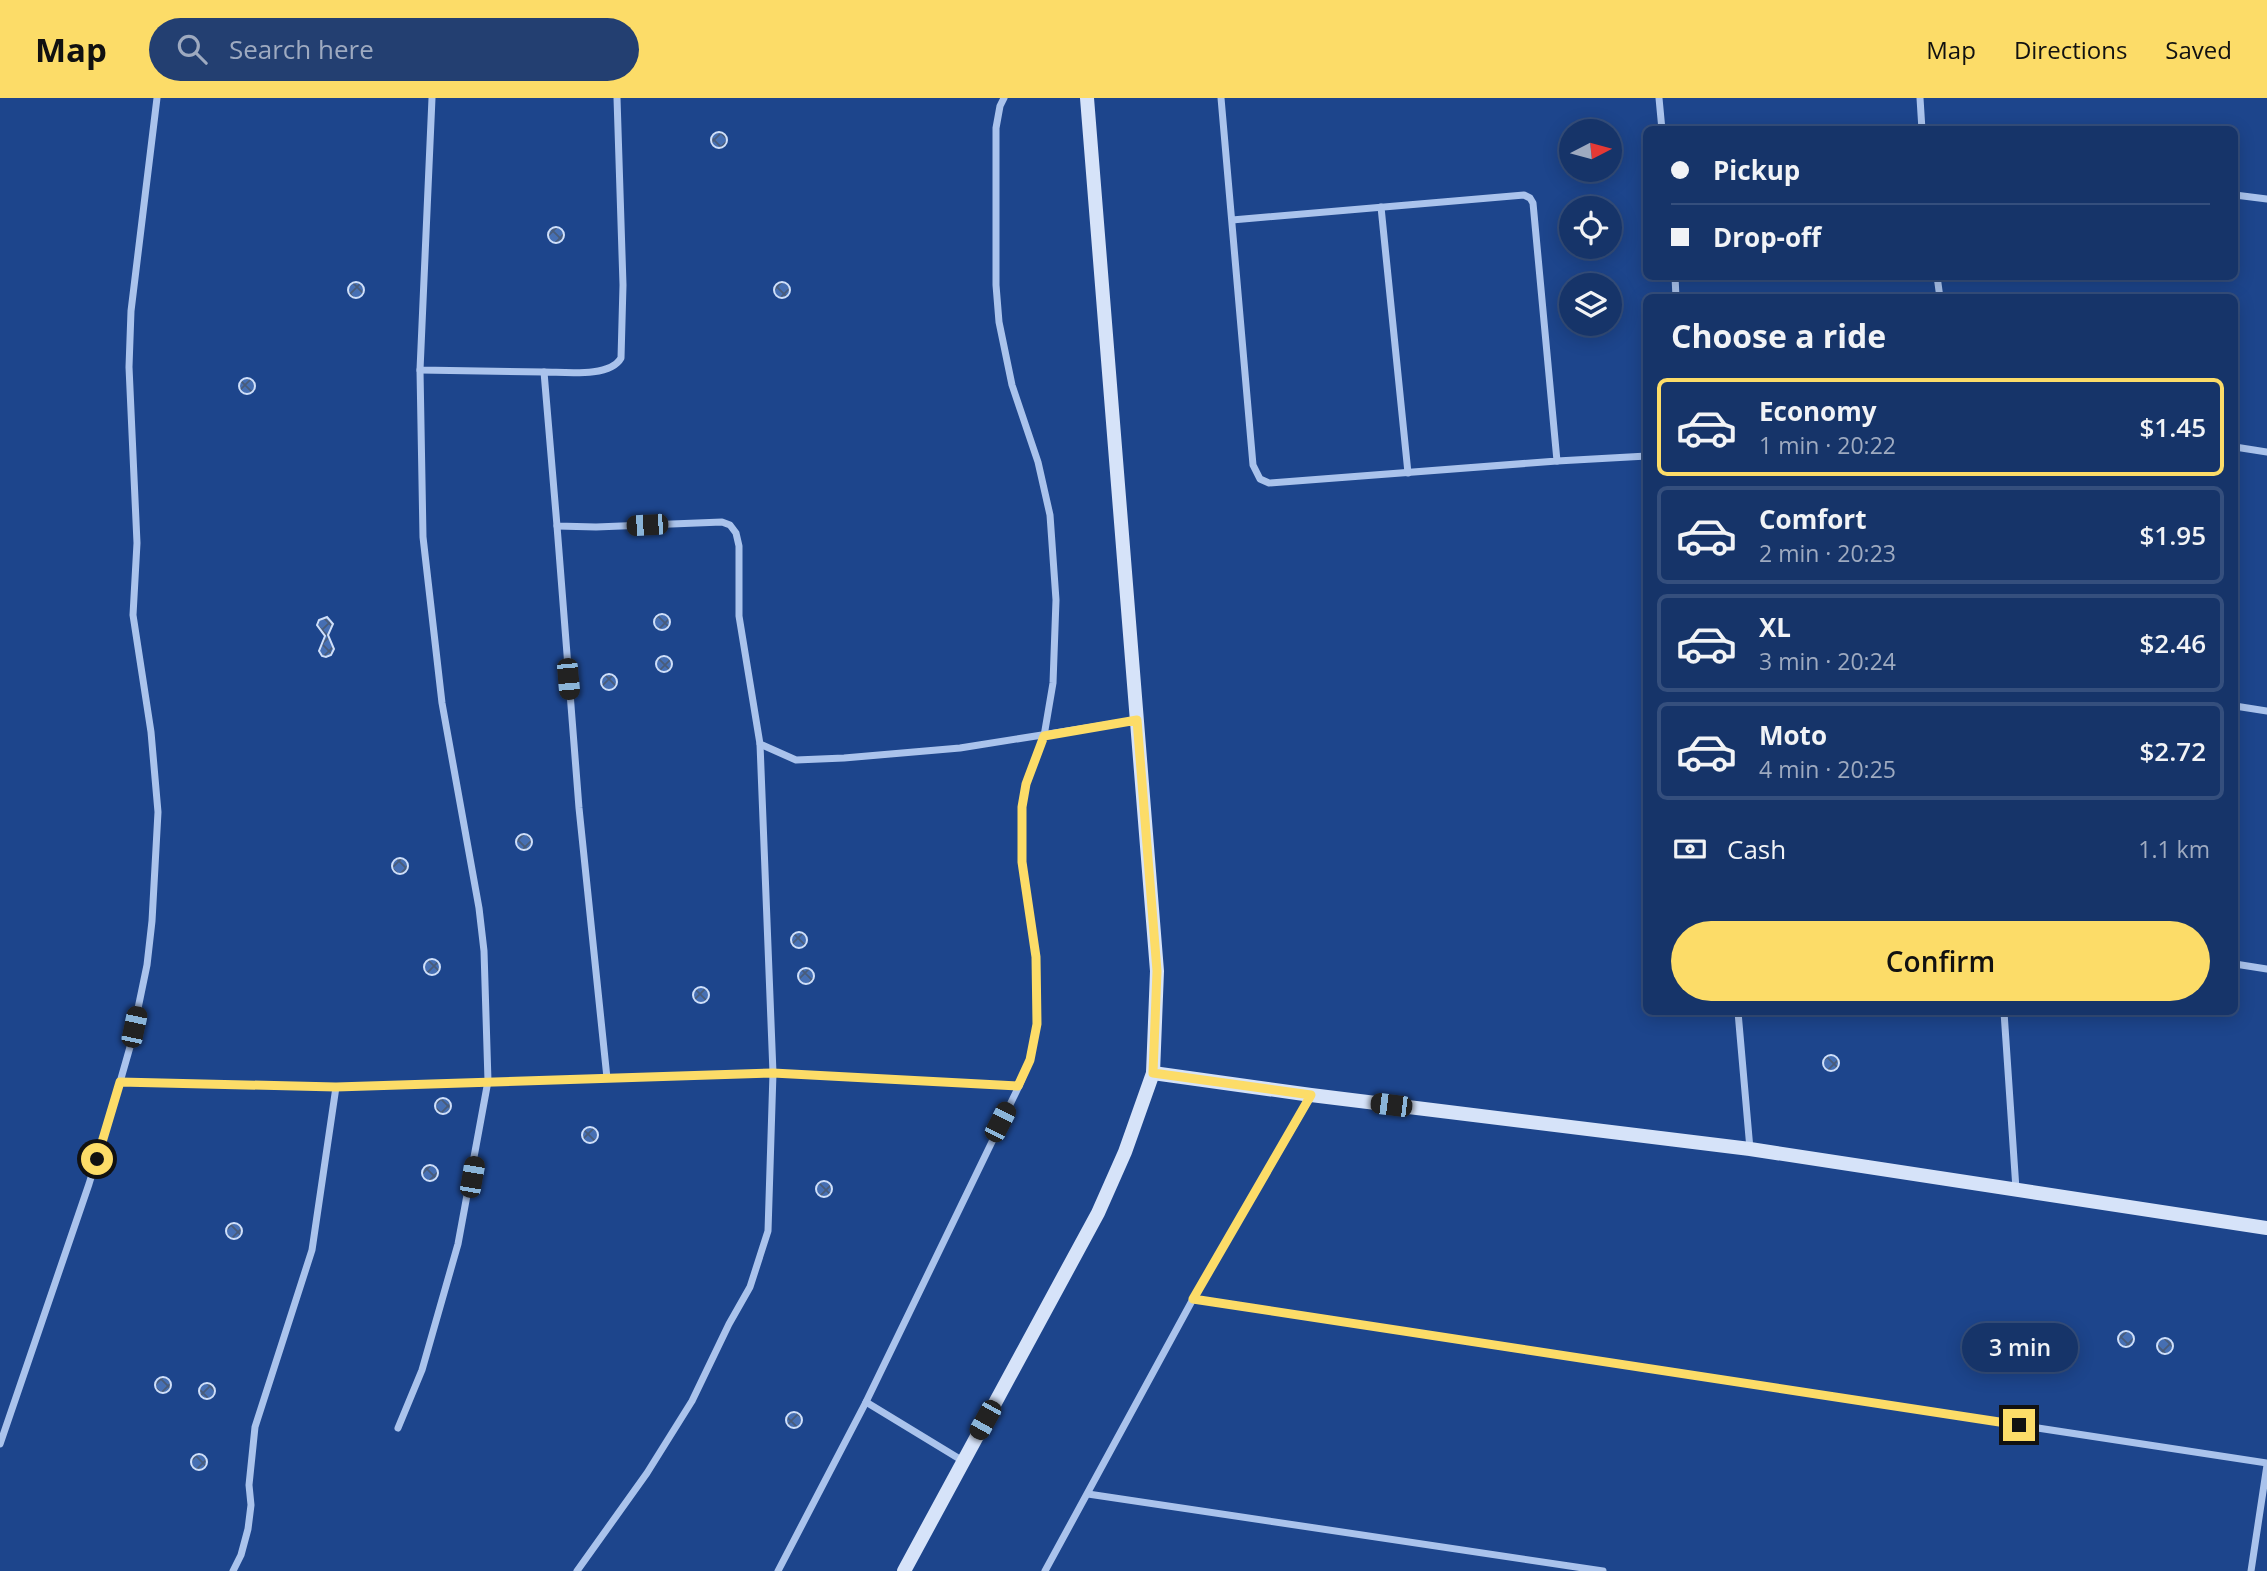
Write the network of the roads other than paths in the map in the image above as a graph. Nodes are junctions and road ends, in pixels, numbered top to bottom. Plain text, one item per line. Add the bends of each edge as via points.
1 (158, 98) edge
2 (432, 98) edge
3 (617, 98) edge
4 (1004, 98) edge
5 (1087, 98) edge
6 (1222, 98) edge
7 (1659, 98) edge
8 (1920, 98) edge
9 (1662, 126) edge
10 (1922, 126) edge
11 (2238, 195) edge
12 (2267, 200) edge
13 (1381, 207) junction
14 (1232, 220) junction
15 (420, 370) junction
16 (544, 372) junction
17 (2238, 447) edge
18 (2267, 452) edge
19 (1643, 456) edge
20 (1557, 461) junction
21 (1408, 474) junction
22 (557, 526) junction
23 (2238, 706) edge
24 (2267, 711) edge
25 (1137, 720) junction
26 (1044, 736) junction
27 (760, 744) junction
28 (2238, 964) edge
29 (2267, 969) edge
30 (1738, 1015) edge
31 (2004, 1015) edge
32 (773, 1073) junction
33 (1153, 1073) junction
34 (607, 1078) junction
35 (488, 1081) junction
36 (120, 1082) junction
37 (1018, 1086) junction
38 (336, 1087) junction
39 (1311, 1095) junction
40 (1750, 1149) junction
41 (2016, 1190) junction
42 (2267, 1228) edge
43 (1193, 1299) junction
44 (866, 1402) junction
45 (398, 1428) dead end
46 (0, 1444) edge
47 (963, 1461) junction
48 (2267, 1464) edge
49 (1088, 1494) junction
50 (233, 1571) edge
51 (577, 1571) edge
52 (778, 1571) edge
53 (904, 1571) edge
54 (1045, 1571) edge
55 (1603, 1571) edge
56 (2251, 1571) edge

1 - 36 street via 128,367 137,542 133,615 151,732 158,812 156,871 147,965
2 - 15 street
3 - 16 street via 621,358 606,370
4 - 26 street via 996,128 999,322 1012,385 1050,515 1056,600 1053,683
5 - 25 street
6 - 14 street
7 - 9 street
8 - 10 street
11 - 12 street
13 - 14 street
13 - 20 street via 1530,198
13 - 21 street
14 - 21 street via 1255,473 1269,483
15 - 16 street
15 - 35 street via 423,537 442,704 484,951
16 - 22 street
17 - 18 street
19 - 20 street
20 - 21 street
22 - 27 street via 730,525 739,546 739,616
22 - 34 street
23 - 24 street
25 - 26 street
25 - 33 street via 1157,971
26 - 27 street via 960,748 796,760
26 - 37 street via 1022,807 1022,862 1036,957 1037,1024 1030,1060
27 - 32 street
28 - 29 street
30 - 40 street
31 - 41 street
32 - 34 street
32 - 37 street
32 - 51 street via 768,1230 754,1277 673,1434
33 - 39 street
33 - 47 street via 1098,1213
34 - 35 street
35 - 38 street
35 - 45 street via 458,1244 422,1370
36 - 38 street
36 - 46 street
37 - 44 street
38 - 50 street via 312,1250 255,1427 248,1529
39 - 40 street
39 - 43 street
40 - 41 street
41 - 42 street
43 - 48 street
43 - 49 street
44 - 47 street
44 - 52 street
47 - 53 street
48 - 56 street
49 - 54 street
49 - 55 street

